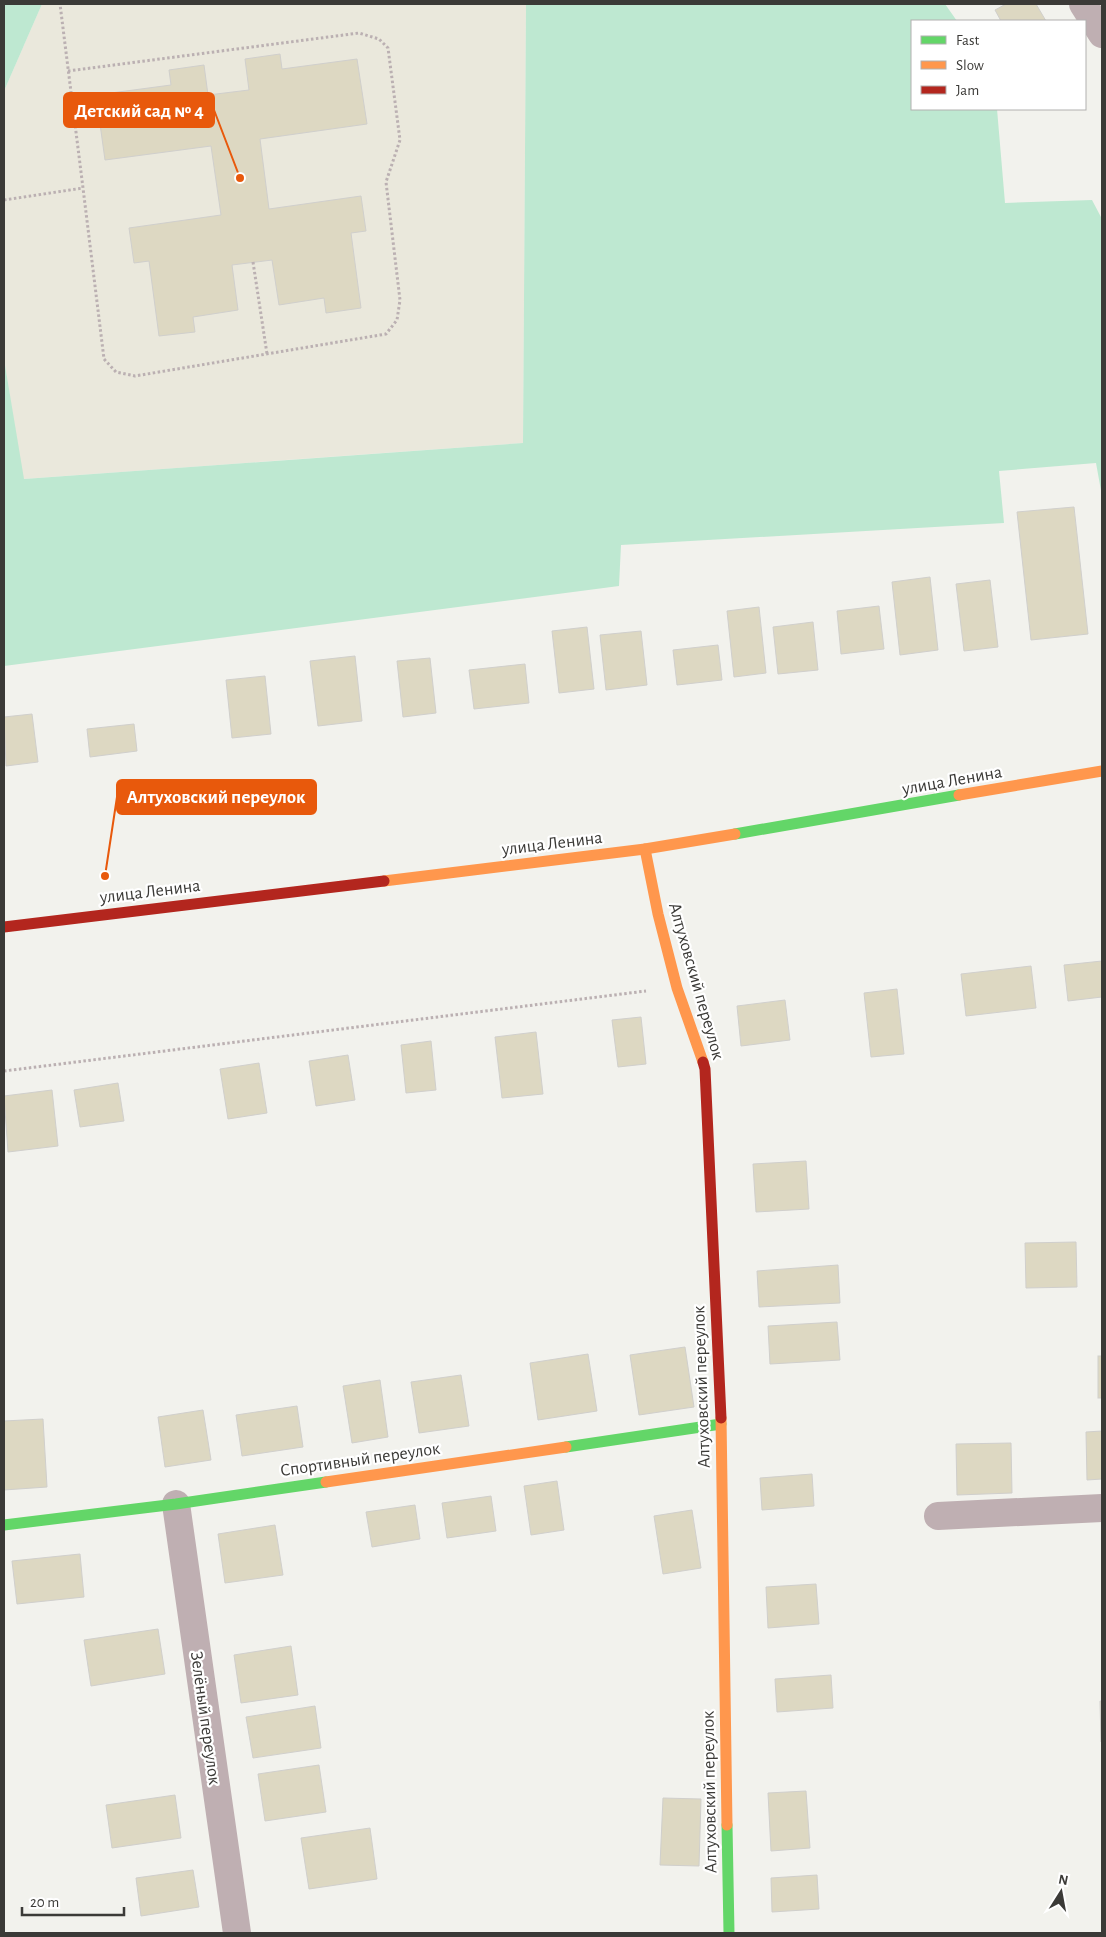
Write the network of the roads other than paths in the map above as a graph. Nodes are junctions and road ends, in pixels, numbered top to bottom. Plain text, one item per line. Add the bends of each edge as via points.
1 (1083, 4) edge
2 (1102, 34) edge
3 (1102, 771) edge
4 (644, 849) junction
5 (4, 927) edge
6 (720, 1424) junction
7 (176, 1504) junction
8 (1102, 1508) edge
9 (938, 1516) dead end
10 (4, 1525) edge
11 (237, 1933) edge
12 (730, 1933) edge

1 - 2 street
3 - 4 street, улица Ленина
4 - 5 street, улица Ленина
4 - 6 street, Алтуховский переулок via 677,988 705,1069
6 - 7 street, Спортивный переулок
6 - 12 street, Алтуховский переулок
7 - 10 street, Спортивный переулок
7 - 11 street, Зелёный переулок
8 - 9 street

